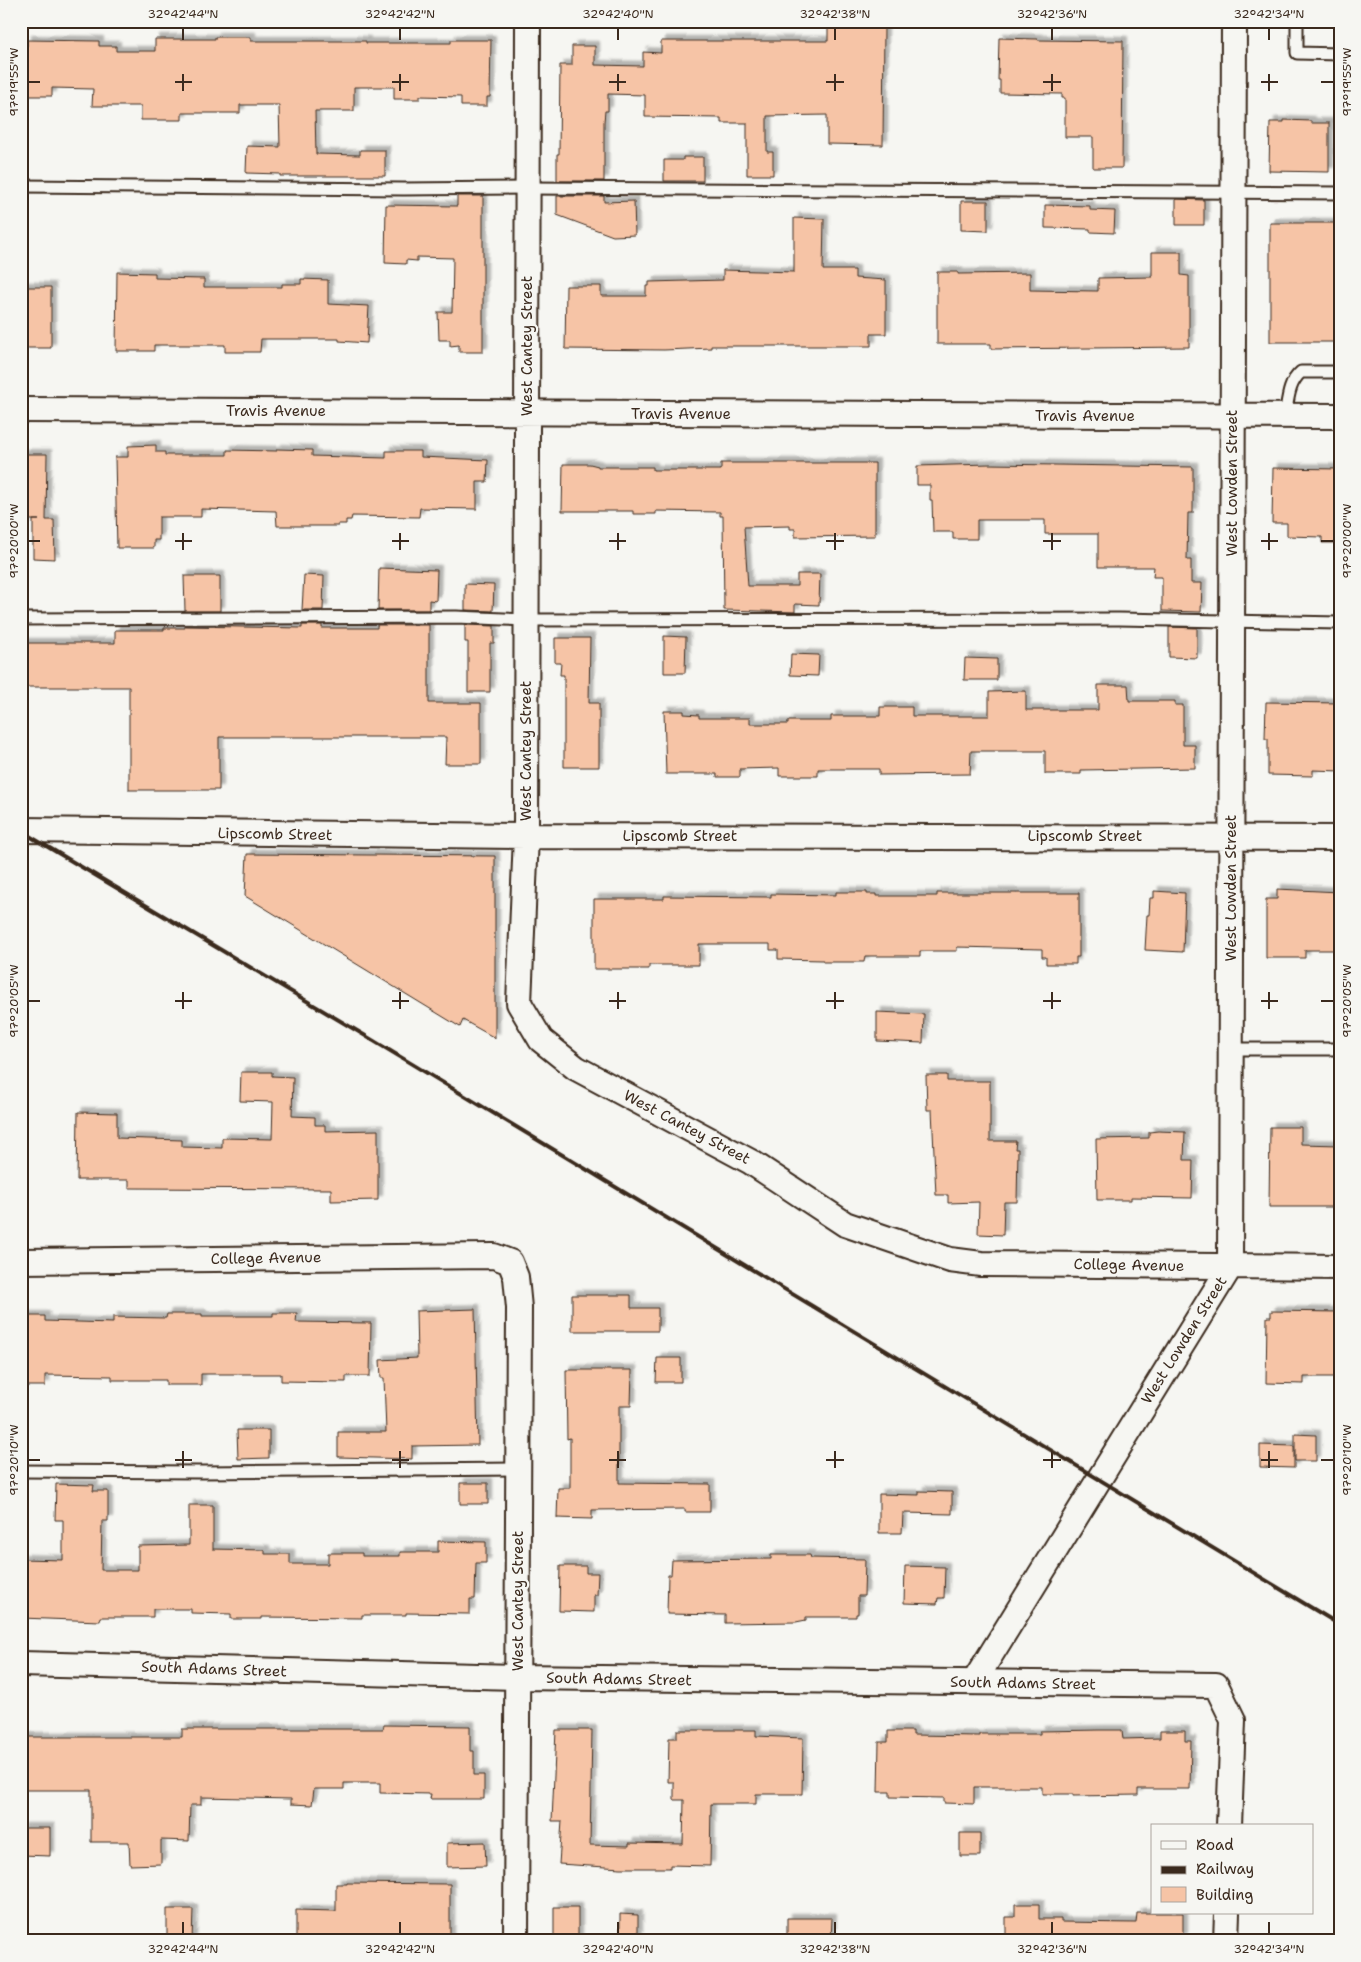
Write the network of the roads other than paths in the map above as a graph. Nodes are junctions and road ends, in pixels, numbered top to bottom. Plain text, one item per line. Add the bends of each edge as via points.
1 (528, 21) edge
2 (1234, 21) edge
3 (1297, 21) edge
4 (1340, 54) edge
5 (21, 186) edge
6 (527, 188) junction
7 (1234, 192) junction
8 (1340, 192) edge
9 (1340, 372) edge
10 (21, 410) edge
11 (527, 413) junction
12 (1285, 416) junction
13 (1340, 416) edge
14 (1233, 417) junction
15 (21, 619) edge
16 (527, 620) junction
17 (1232, 622) junction
18 (1340, 623) edge
19 (21, 830) edge
20 (526, 836) junction
21 (1231, 836) junction
22 (1340, 838) edge
23 (1231, 1049) junction
24 (1340, 1050) edge
25 (920, 1250) joint
26 (21, 1261) edge
27 (510, 1262) joint
28 (1230, 1266) junction
29 (1340, 1267) edge
30 (518, 1469) junction
31 (21, 1471) edge
32 (21, 1664) edge
33 (517, 1677) junction
34 (974, 1682) junction
35 (1229, 1824) edge
36 (1226, 1914) edge
37 (516, 1941) edge
38 (1226, 1941) edge

1 - 6 street, West Cantey Street
2 - 7 street, West Lowden Street
3 - 4 lane via 1297,53
5 - 6 lane
6 - 7 lane
6 - 11 street, West Cantey Street
7 - 8 lane
7 - 14 street, West Lowden Street
9 - 12 lane via 1301,372 1290,388
10 - 11 street, Travis Avenue
11 - 14 street, Travis Avenue
11 - 16 street, West Cantey Street
12 - 13 street, Travis Avenue
12 - 14 street, Travis Avenue
14 - 17 street, West Lowden Street
15 - 16 lane via 456,617
16 - 17 lane via 1119,619
16 - 20 street, West Cantey Street
17 - 18 lane
17 - 21 street, West Lowden Street
19 - 20 street, Lipscomb Street
20 - 21 street, Lipscomb Street
20 - 25 street, West Cantey Street via 519,1003 541,1040 576,1068 752,1162 845,1224
21 - 22 street, Lipscomb Street
21 - 23 street, West Lowden Street
23 - 24 lane
23 - 28 street, West Lowden Street
25 - 28 street, College Avenue via 950,1260 981,1264
26 - 27 street, College Avenue via 494,1256
27 - 30 street, West Cantey Street via 516,1278 519,1308
28 - 29 street, College Avenue
28 - 34 street, West Lowden Street
30 - 31 lane
30 - 33 street, West Cantey Street
32 - 33 street, South Adams Street
33 - 34 street, South Adams Street
33 - 37 street, West Cantey Street
34 - 35 street, South Adams Street via 1216,1685 1233,1720
36 - 38 street

